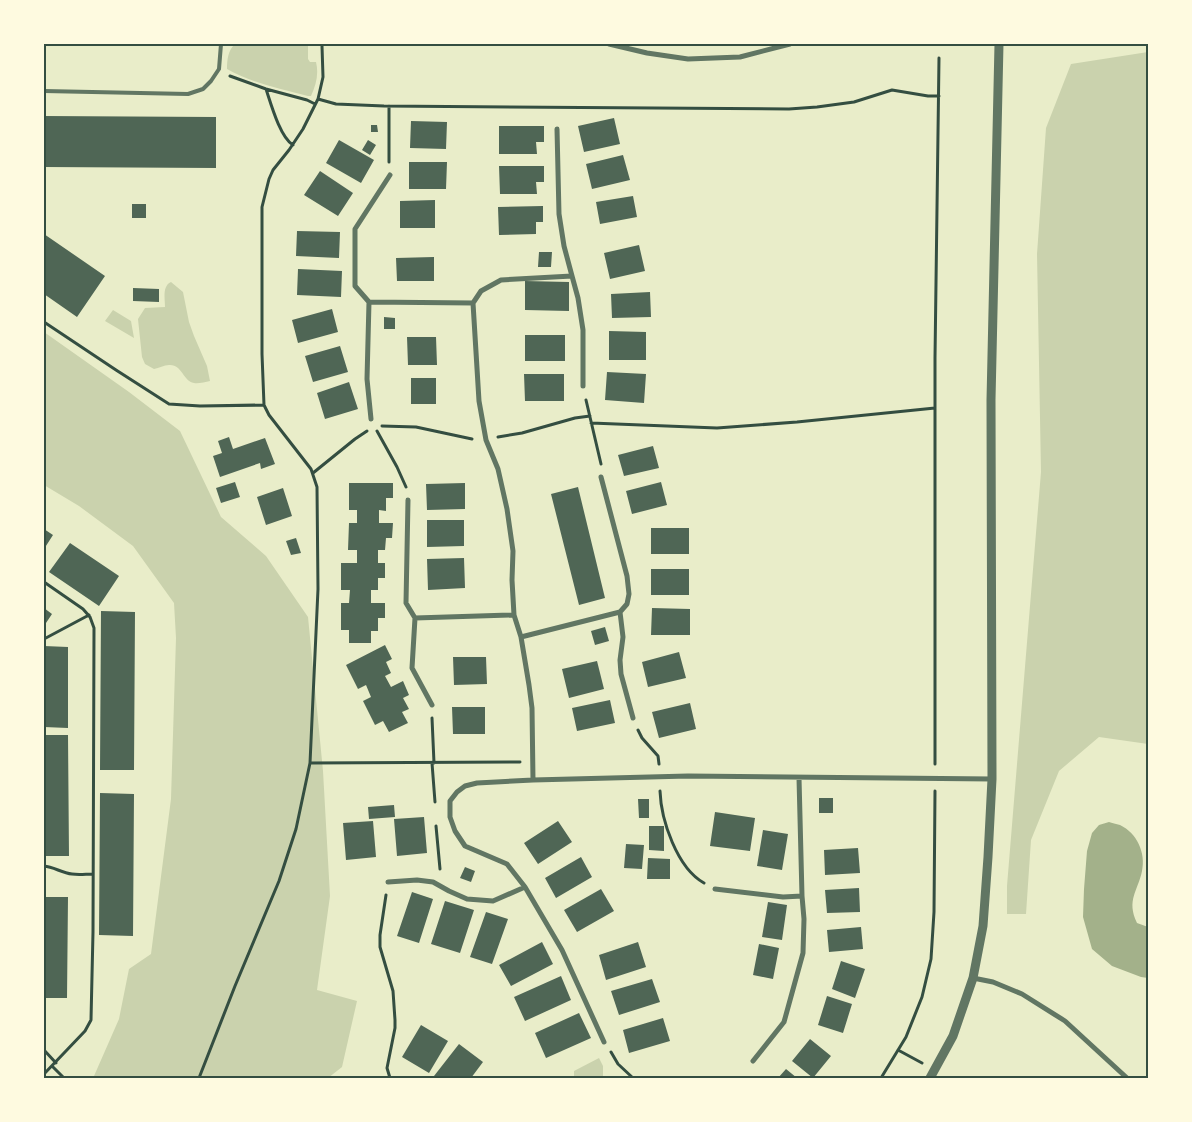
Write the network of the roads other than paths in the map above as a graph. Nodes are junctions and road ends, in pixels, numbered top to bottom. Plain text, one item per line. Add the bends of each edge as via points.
1 (221, 44) edge
2 (609, 44) edge
3 (790, 44) edge
4 (998, 44) edge
5 (44, 92) edge
6 (557, 129) dead end
7 (390, 175) road end
8 (572, 276) junction
9 (369, 302) junction
10 (473, 303) junction
11 (583, 386) road end
12 (371, 420) road end
13 (601, 477) road end
14 (408, 500) road end
15 (620, 612) junction
16 (514, 616) junction
17 (415, 618) junction
18 (521, 637) junction
19 (432, 705) road end
20 (633, 718) road end
21 (799, 778) junction
22 (992, 779) junction
23 (533, 780) junction
24 (388, 882) road end
25 (525, 887) junction
26 (715, 889) road end
27 (802, 896) junction
28 (974, 978) junction
29 (604, 1042) road end
30 (753, 1061) dead end
31 (930, 1078) edge
32 (1127, 1078) edge

1 - 5 lane via 219,69 203,89 188,94
2 - 3 street via 688,59 740,56
4 - 22 street via 991,400
6 - 8 street via 560,214
7 - 9 street via 355,228 355,286
8 - 10 street via 501,280 481,290
8 - 11 street via 582,330
9 - 10 street
9 - 12 street via 367,379
10 - 16 street via 479,401 486,438 498,469 507,509
13 - 15 street via 627,576 629,594 627,604
14 - 17 street via 406,604
15 - 18 street
15 - 20 street via 623,637 620,674
16 - 17 street
16 - 18 street
17 - 19 street via 412,668
18 - 23 street via 532,708
21 - 22 street
21 - 23 street via 688,776
21 - 27 street
22 - 28 street via 983,926
23 - 25 street via 477,783 466,786 450,801 452,824 465,846 507,864
24 - 25 street via 433,882 467,899 493,902
25 - 29 street via 562,950
26 - 27 street via 783,897
27 - 30 street via 803,954 784,1022
28 - 31 street via 953,1036
28 - 32 street via 1022,994 1066,1020

